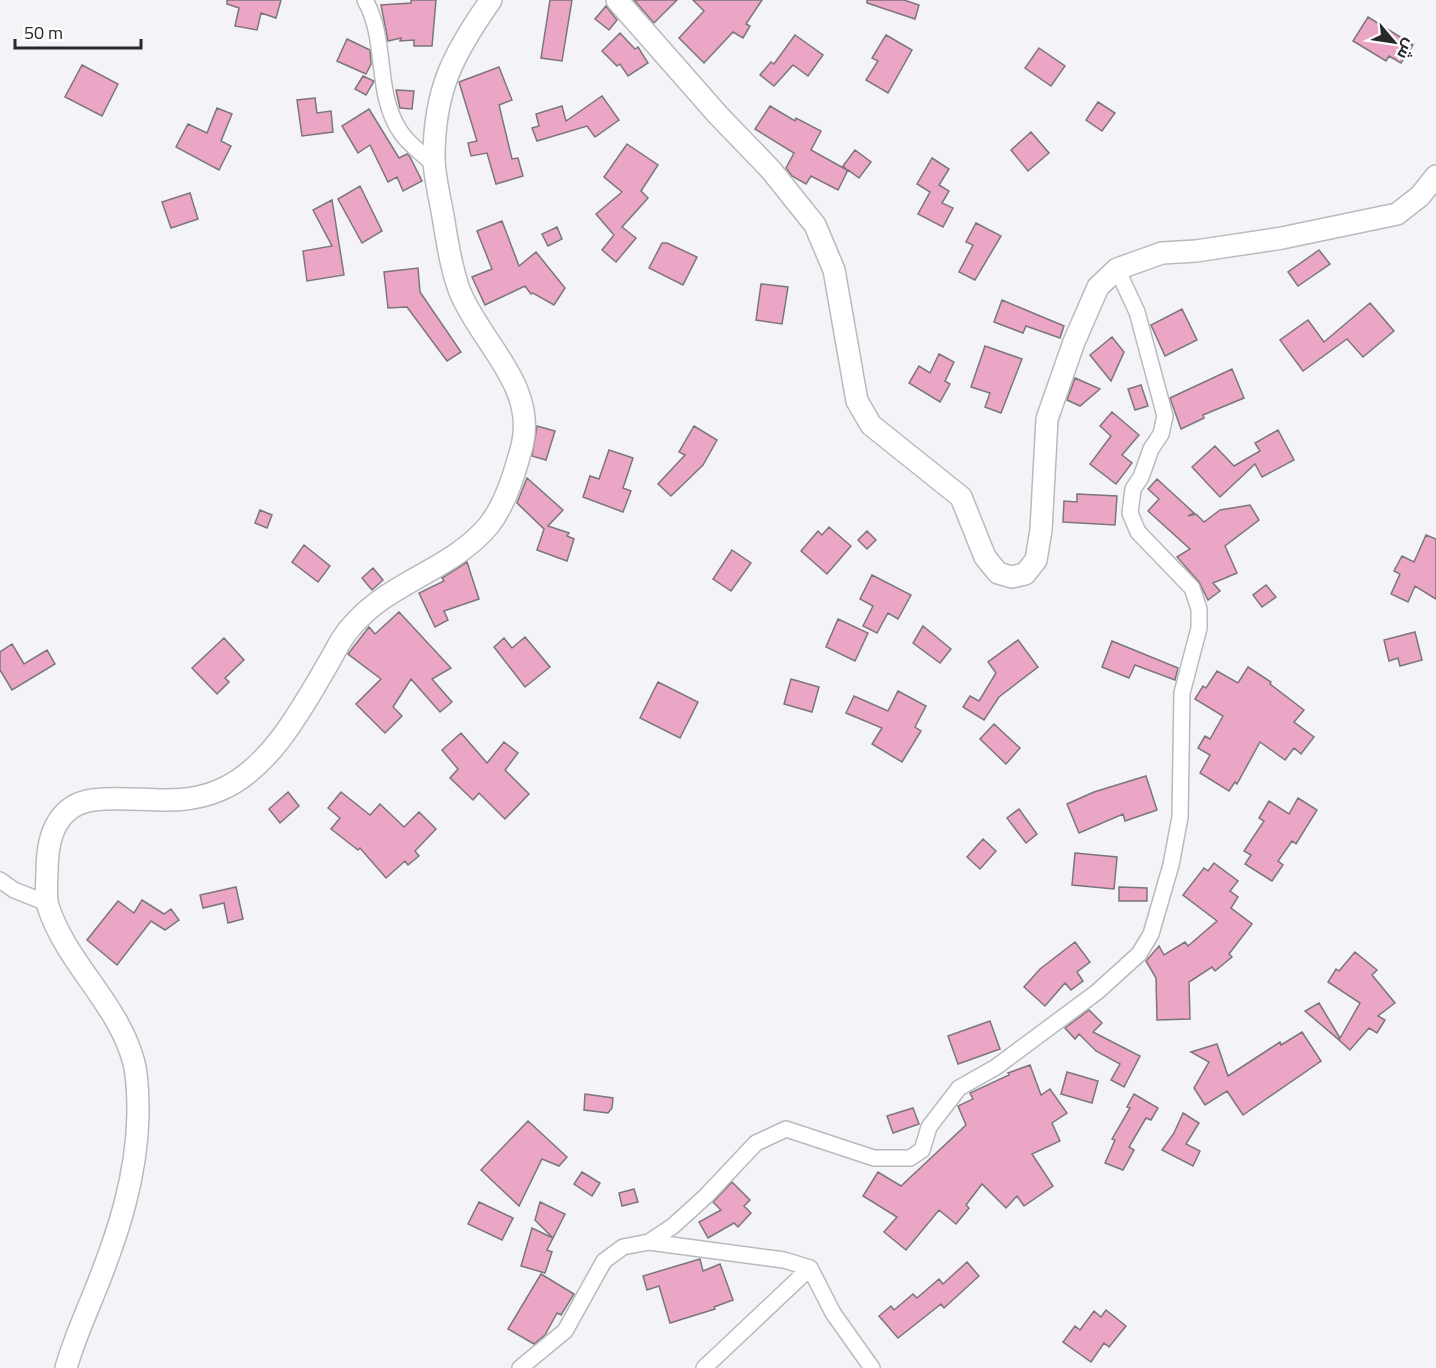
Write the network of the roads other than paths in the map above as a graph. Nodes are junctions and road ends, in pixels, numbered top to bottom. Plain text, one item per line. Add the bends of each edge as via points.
1 (365, 0) edge
2 (491, 0) edge
3 (617, 0) edge
4 (433, 164) junction
5 (1436, 176) edge
6 (1117, 269) junction
7 (0, 880) edge
8 (47, 903) junction
9 (649, 1242) junction
10 (810, 1268) junction
11 (66, 1368) edge
12 (520, 1368) edge
13 (704, 1368) edge
14 (872, 1368) edge

1 - 4 street via 377,38 387,105 400,132
2 - 4 main road via 450,65 437,116
3 - 6 main road via 771,170 814,225 834,270 857,401 871,425 961,497 985,556 998,573 1012,577 1025,574 1036,560 1047,419 1098,287
4 - 8 main road via 459,290 515,383 525,414 518,461 494,519 461,553 400,588 352,625 267,756 245,776 212,794 190,799 93,800 72,806 58,821 51,839
5 - 6 main road via 1420,196 1397,214 1282,238 1162,253
6 - 9 street via 1137,312 1165,416 1161,434 1133,489 1130,513 1138,532 1192,588 1200,628 1182,693 1180,817 1151,934 1139,954 1097,992 996,1068 959,1088 929,1127 922,1150 910,1158 874,1158 806,1134 778,1131 756,1143 706,1196
7 - 8 street
8 - 11 main road via 78,963 121,1029 135,1064 138,1099 138,1147 129,1193
9 - 10 street via 784,1260
9 - 12 street via 623,1247 604,1261 564,1330
10 - 13 street
10 - 14 street via 833,1313

